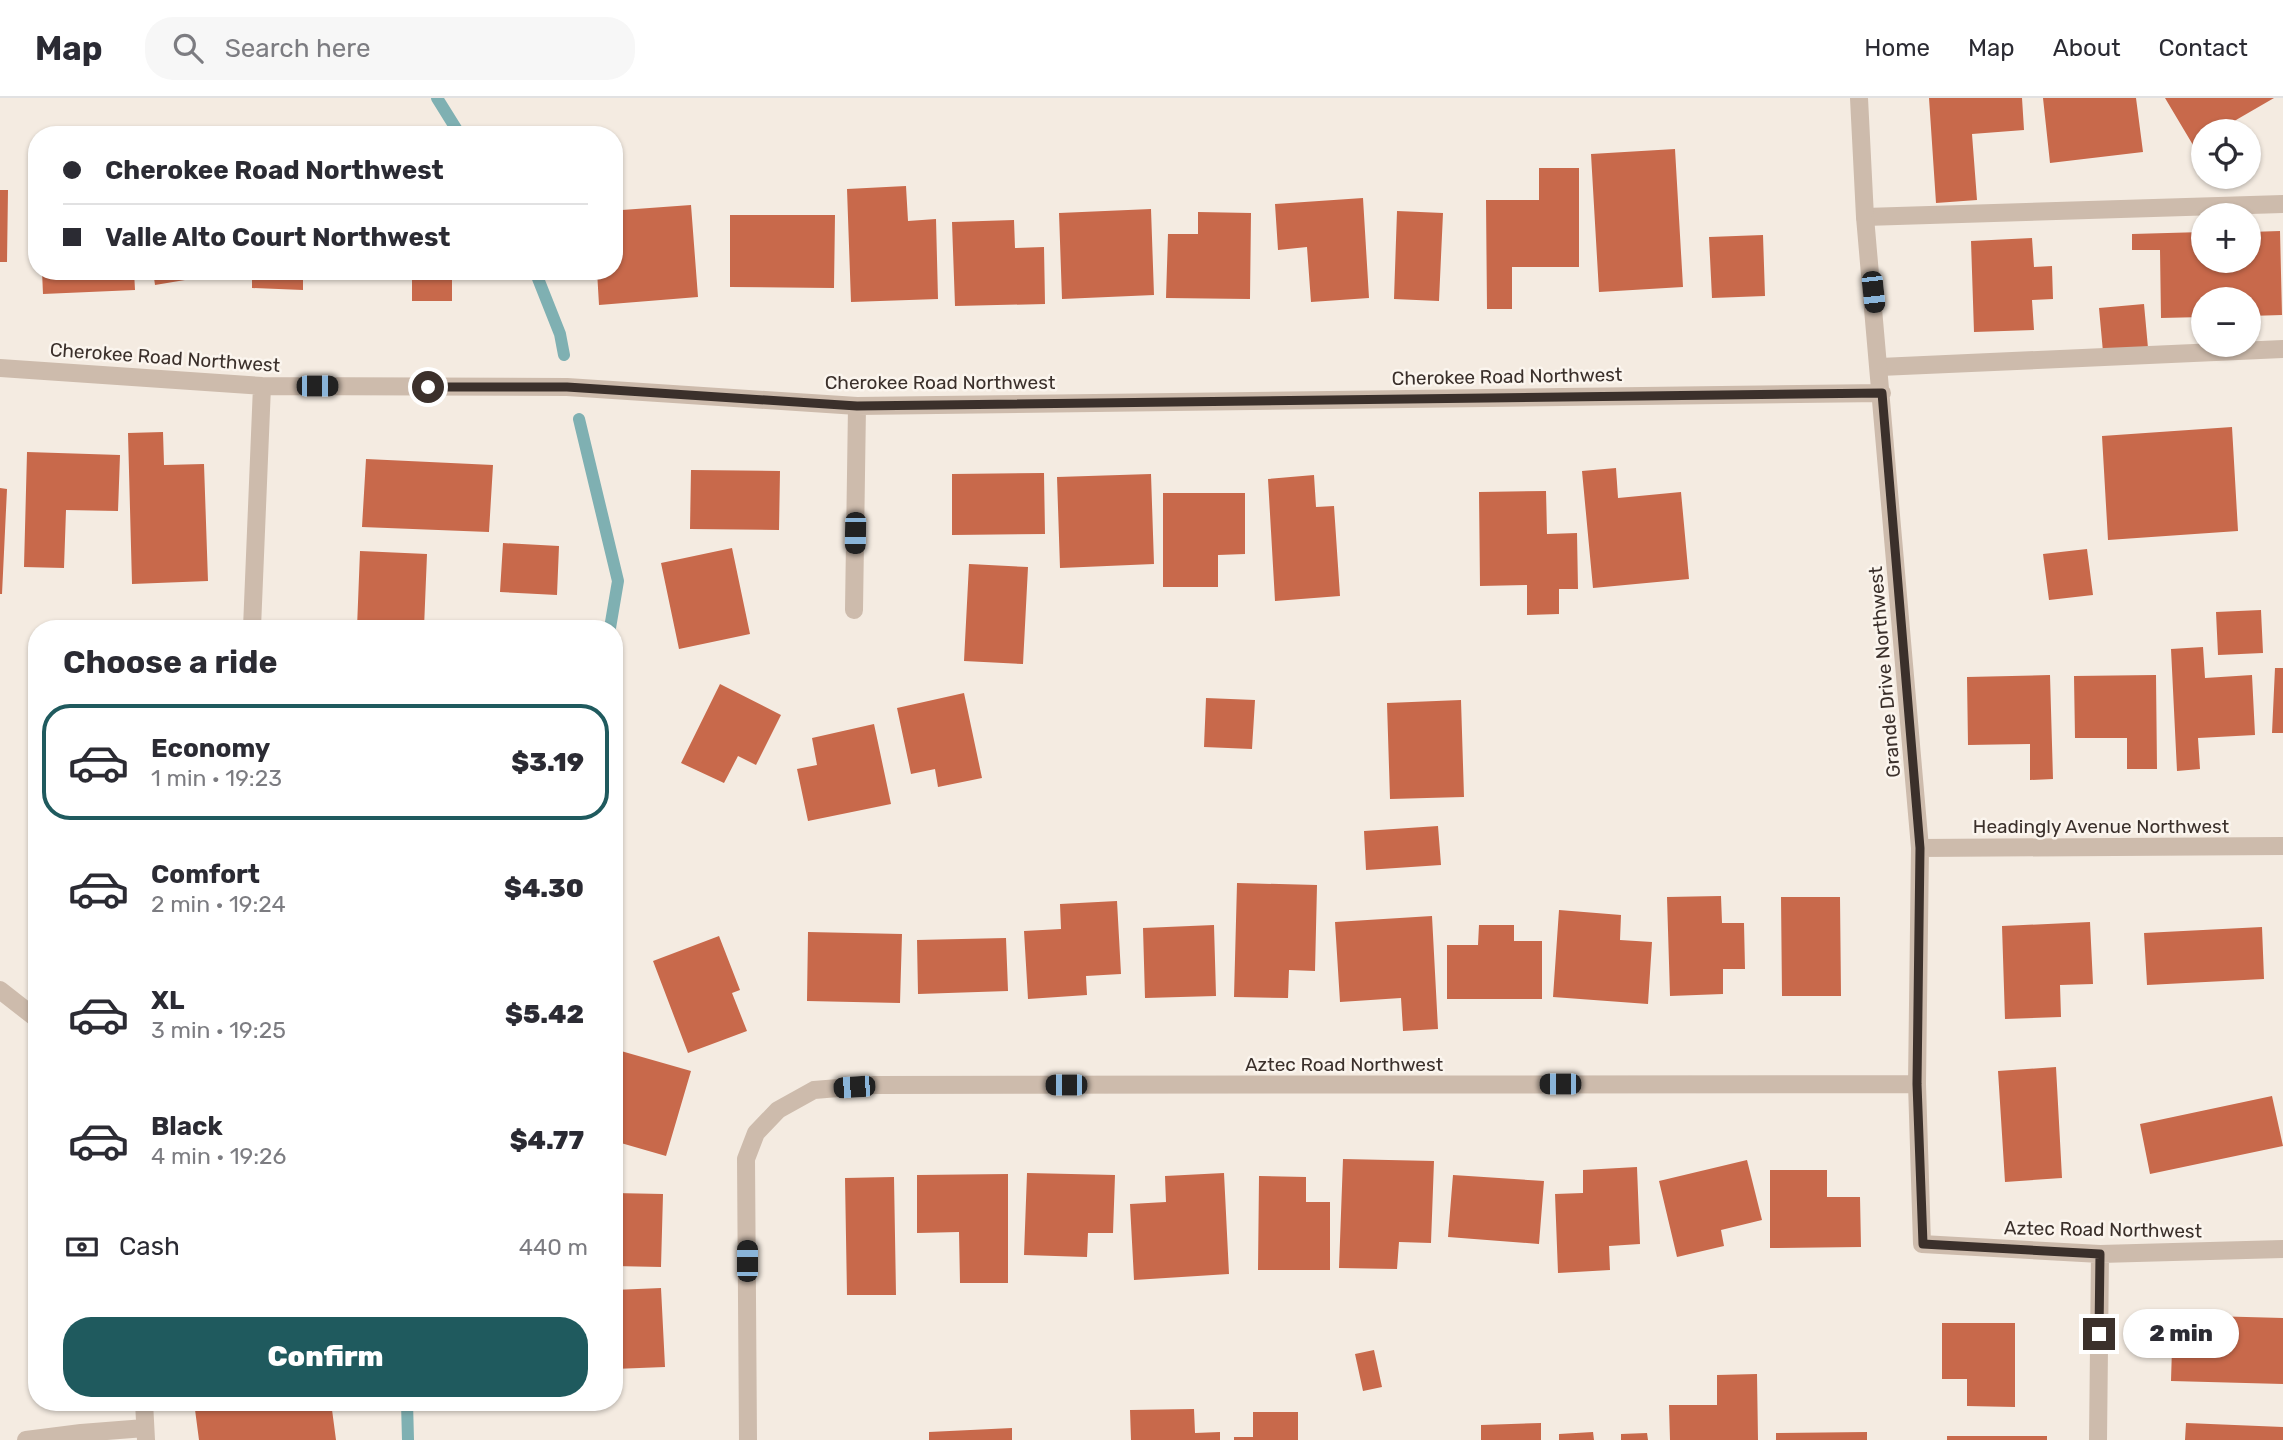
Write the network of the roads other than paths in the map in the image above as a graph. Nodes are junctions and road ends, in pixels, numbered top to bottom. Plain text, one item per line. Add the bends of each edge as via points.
1 (1859, 98) edge
2 (2283, 204) edge
3 (1866, 217) junction
4 (2283, 349) edge
5 (1880, 367) junction
6 (0, 368) edge
7 (262, 386) junction
8 (1882, 393) junction
9 (857, 406) junction
10 (854, 610) dead end
11 (252, 620) edge
12 (2283, 846) edge
13 (1920, 848) junction
14 (0, 990) edge
15 (28, 1012) edge
16 (1917, 1084) junction
17 (1923, 1244) joint
18 (2283, 1249) edge
19 (2100, 1254) junction
20 (145, 1411) edge
21 (146, 1434) edge
22 (26, 1440) edge
23 (748, 1440) edge
24 (2098, 1440) edge

1 - 3 street, Grande Drive Northwest
2 - 3 street
3 - 5 street, Grande Drive Northwest
4 - 5 street
5 - 8 street, Grande Drive Northwest
6 - 7 street, Cherokee Road Northwest
7 - 9 street, Cherokee Road Northwest via 567,387
7 - 11 street
8 - 9 street, Cherokee Road Northwest
8 - 13 street, Grande Drive Northwest
9 - 10 street
12 - 13 street, Headingly Avenue Northwest
13 - 16 street, Grande Drive Northwest
14 - 15 street
16 - 17 street, Grande Drive Northwest
16 - 23 street, Aztec Road Northwest via 875,1086 814,1090 778,1110 756,1133 746,1159
17 - 19 street, Aztec Road Northwest
18 - 19 street, Aztec Road Northwest
19 - 24 street
20 - 21 street
21 - 22 street via 80,1433

